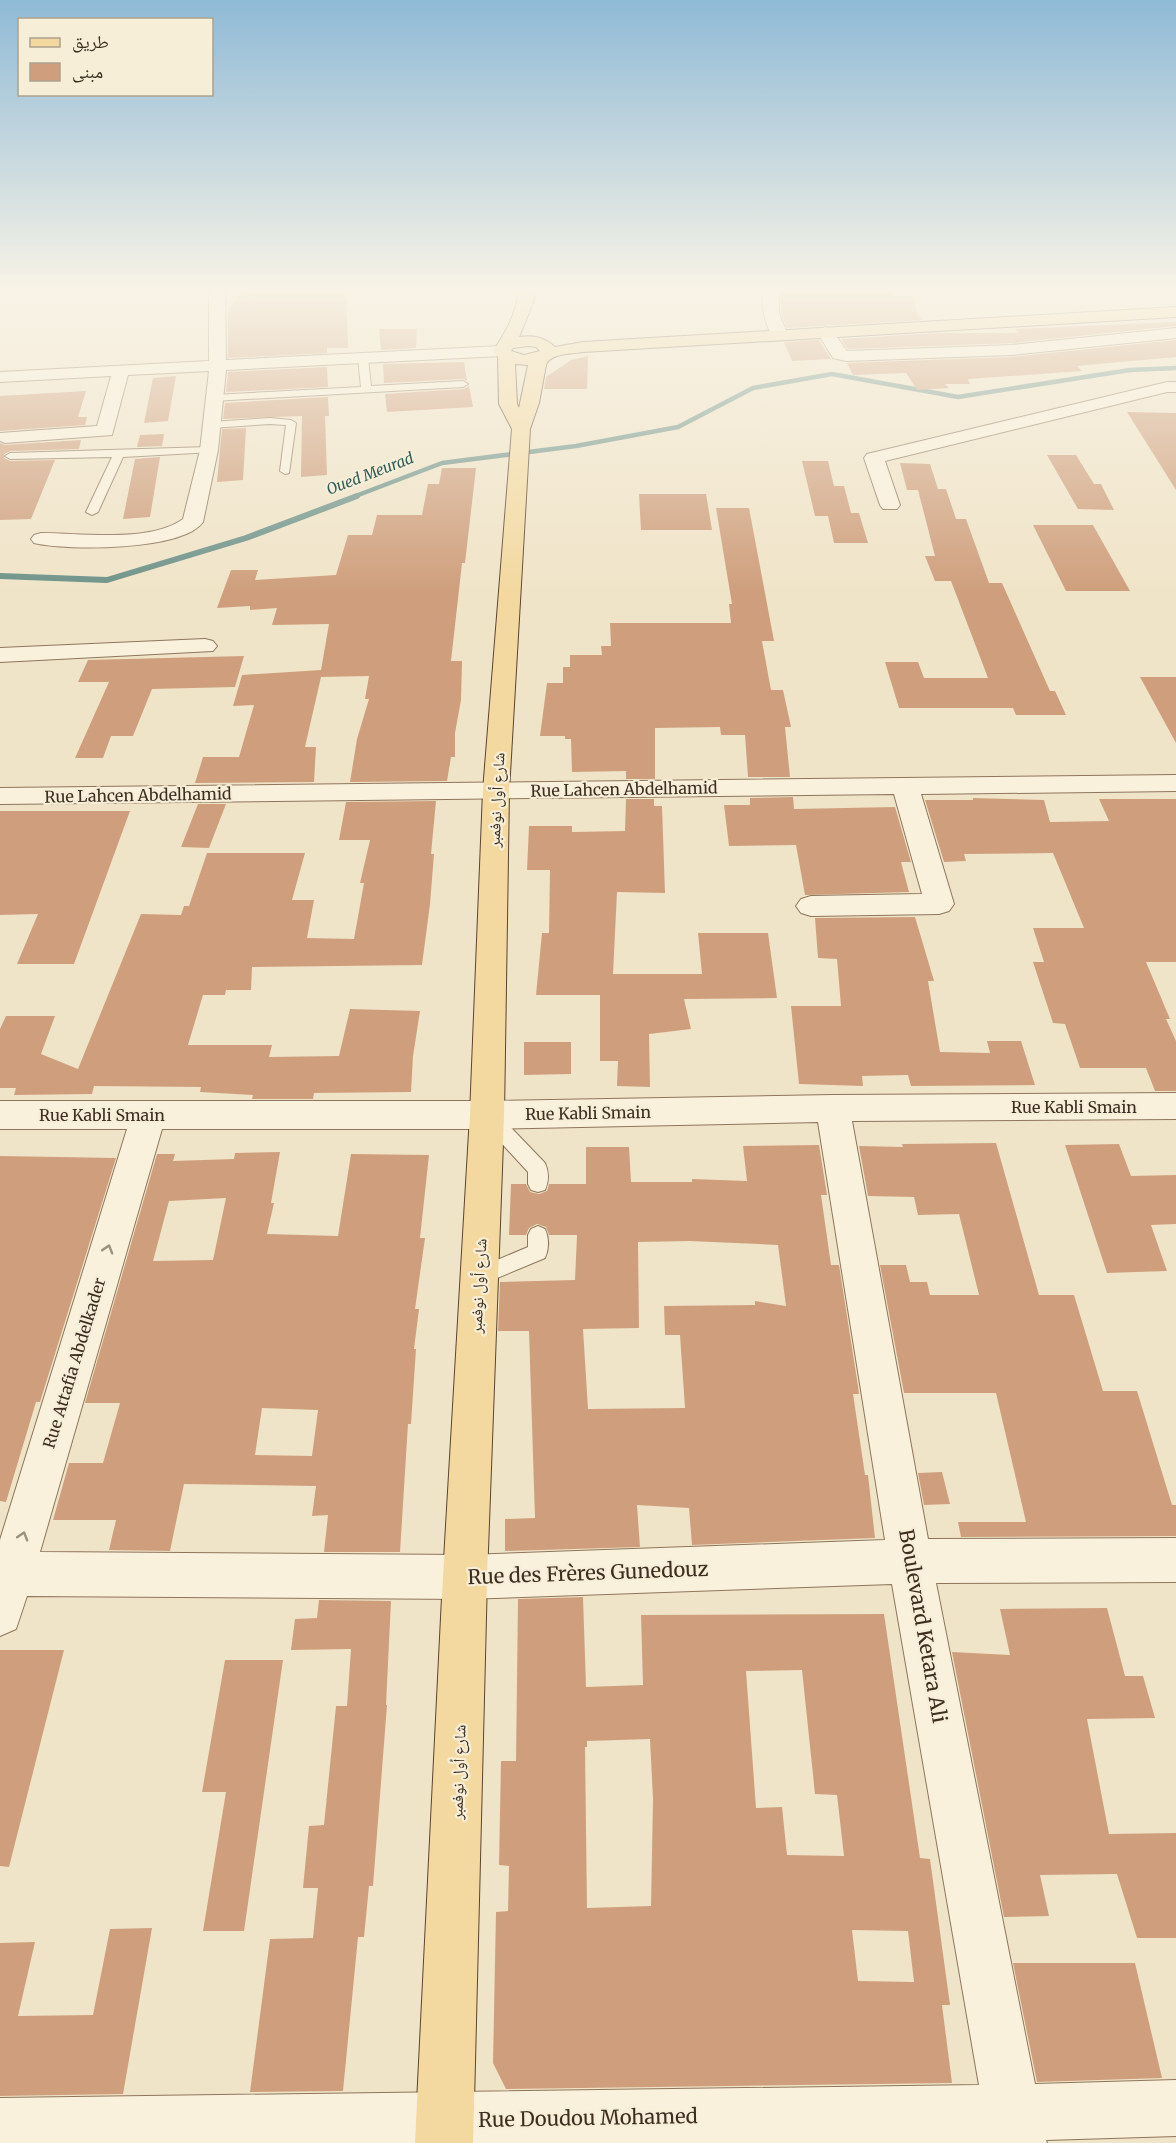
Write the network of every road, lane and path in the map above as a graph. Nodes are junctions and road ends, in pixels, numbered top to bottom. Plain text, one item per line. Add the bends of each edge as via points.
1 (115, 391) edge
2 (214, 391) edge
3 (332, 391) edge
4 (507, 391) edge
5 (532, 391) edge
6 (1150, 391) edge
7 (213, 398) junction
8 (211, 425) junction
9 (5, 437) dead end
10 (520, 445) junction
11 (209, 450) junction
12 (119, 454) junction
13 (10, 456) dead end
14 (285, 471) dead end
15 (890, 505) dead end
16 (92, 512) dead end
17 (41, 540) dead end
18 (205, 646) dead end
19 (0, 655) edge
20 (1176, 783) edge
21 (905, 786) junction
22 (496, 791) junction
23 (0, 796) edge
24 (811, 906) dead end
25 (1176, 1106) edge
26 (833, 1108) junction
27 (149, 1114) junction
28 (0, 1115) edge
29 (487, 1116) junction
30 (538, 1184) dead end
31 (538, 1236) dead end
32 (478, 1277) junction
33 (1176, 1560) edge
34 (910, 1561) junction
35 (465, 1577) junction
36 (4, 1587) edge
37 (1176, 2108) edge
38 (0, 2126) edge
39 (1016, 2128) edge
40 (444, 2132) edge

1 - 9 street via 105,431
2 - 7 street
3 - 7 lane
4 - 10 main road
5 - 10 main road, شارع أول نوفمبر
6 - 15 street via 874,458
7 - 8 street
8 - 11 street
8 - 14 lane via 291,423
10 - 22 main road, شارع أول نوفمبر
11 - 12 lane
11 - 17 street via 193,522 187,529 171,536
12 - 13 lane
12 - 16 lane
18 - 19 street
20 - 21 street, Rue Lahcen Abdelhamid
21 - 22 street, Rue Lahcen Abdelhamid
21 - 24 street via 939,904
22 - 23 street, Rue Lahcen Abdelhamid
22 - 29 main road, شارع أول نوفمبر
25 - 26 street, Rue Kabli Smain
26 - 29 street, Rue Kabli Smain
26 - 34 street, Boulevard Ketara Ali
27 - 28 street, Rue Kabli Smain
27 - 29 street, Rue Kabli Smain
36 -> 27 street, Rue Attafia Abdelkader
29 - 30 lane via 538,1169
29 - 32 main road, شارع أول نوفمبر
31 - 32 lane via 538,1252
32 - 35 main road, شارع أول نوفمبر
33 - 34 street, Rue des Frères Gunedouz
34 - 35 street, Rue des Frères Gunedouz
34 - 39 street, Boulevard Ketara Ali
35 - 36 street, Rue des Frères Gunedouz
35 - 40 main road, شارع أول نوفمبر
37 - 39 street, Rue Doudou Mohamed
38 - 40 street, Rue Doudou Mohamed
39 - 40 street, Rue Doudou Mohamed

